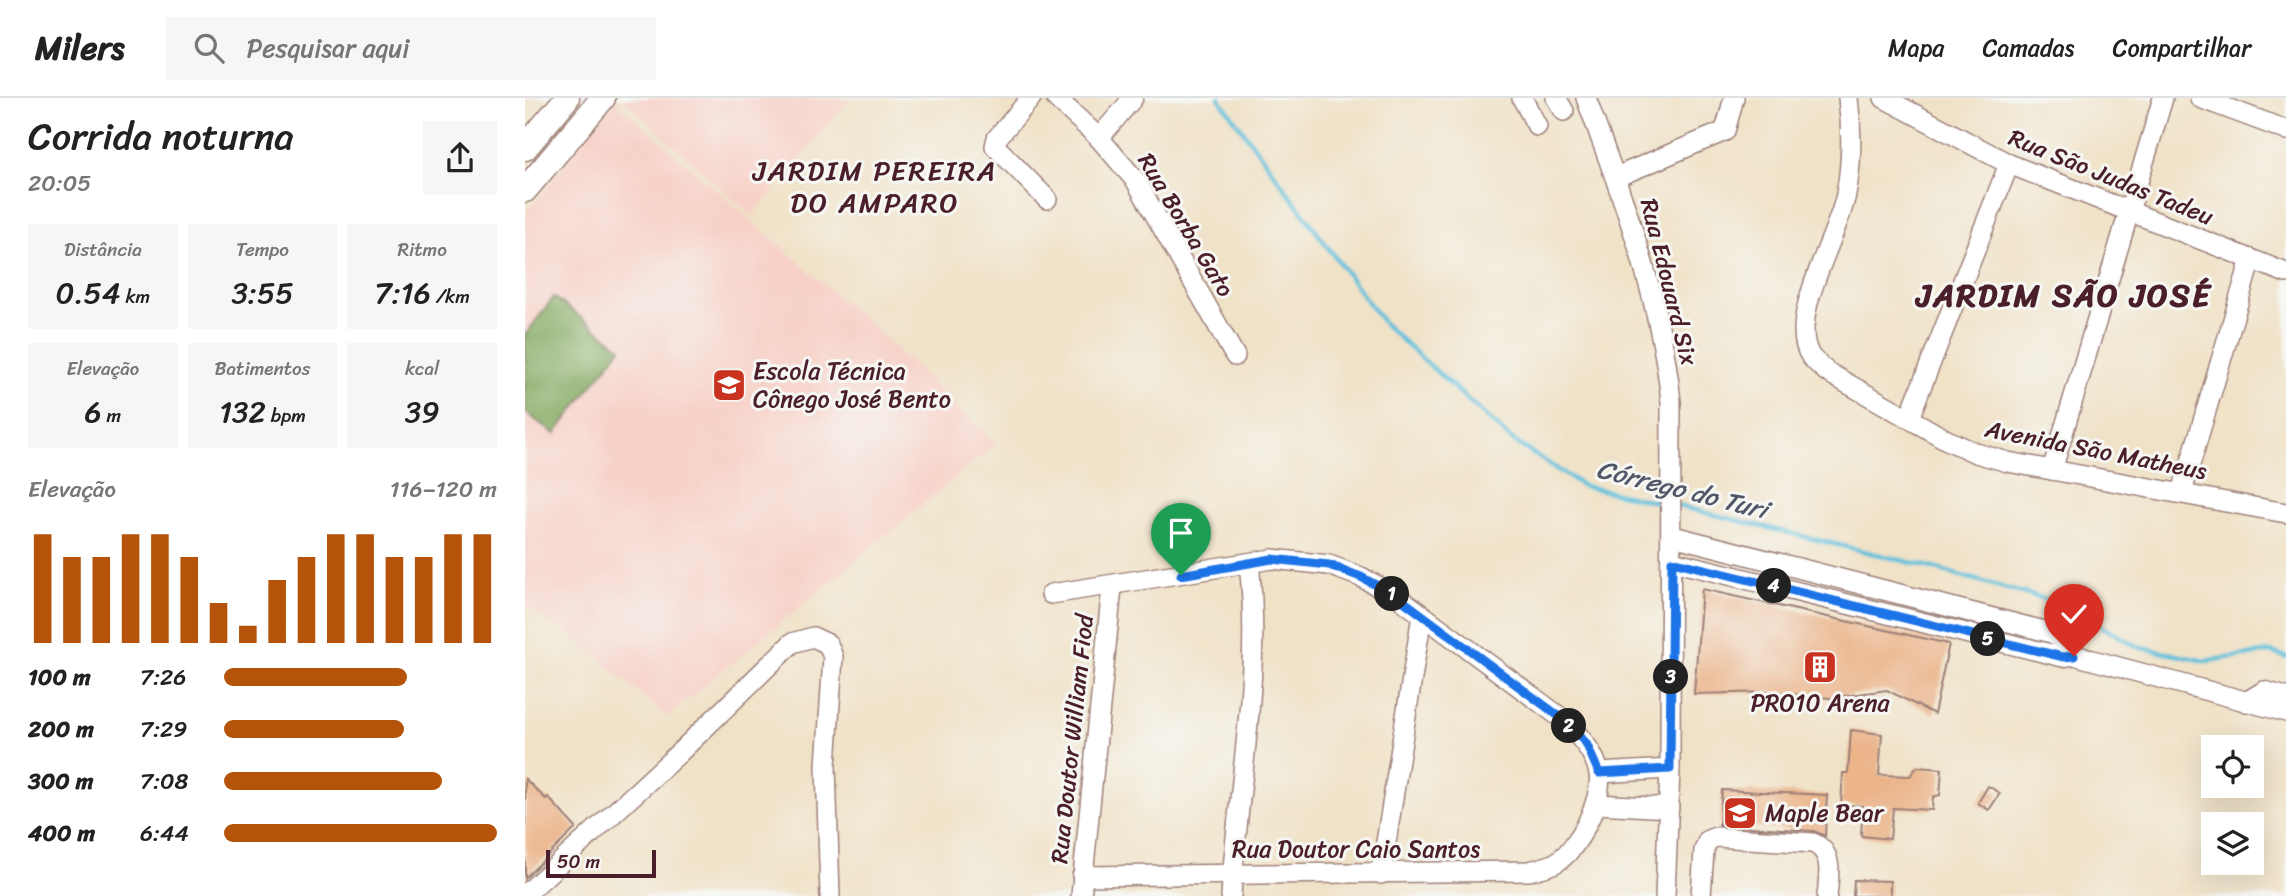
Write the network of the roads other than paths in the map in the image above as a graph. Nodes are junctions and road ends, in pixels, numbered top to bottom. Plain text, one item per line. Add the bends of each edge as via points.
1 (603, 98) edge
2 (1031, 98) edge
3 (1056, 98) edge
4 (1133, 98) edge
5 (1522, 98) edge
6 (1586, 98) edge
7 (1734, 98) edge
8 (1848, 98) edge
9 (1884, 98) edge
10 (2163, 98) edge
11 (2200, 98) edge
12 (559, 107) edge
13 (525, 115) edge
14 (1537, 126) dead end
15 (2286, 130) edge
16 (1099, 138) junction
17 (525, 148) edge
18 (2009, 164) junction
19 (1616, 177) junction
20 (525, 190) edge
21 (1047, 199) dead end
22 (2128, 213) junction
23 (2251, 259) junction
24 (2286, 273) edge
25 (1235, 356) dead end
26 (1909, 418) junction
27 (2052, 470) junction
28 (2182, 492) junction
29 (2286, 513) edge
30 (1673, 526) junction
31 (1672, 561) junction
32 (1249, 563) junction
33 (1112, 587) junction
34 (1051, 594) dead end
35 (1422, 615) junction
36 (2074, 656) junction
37 (2286, 697) edge
38 (2246, 702) junction
39 (2286, 712) edge
40 (1670, 769) junction
41 (1599, 773) junction
42 (1597, 804) junction
43 (1668, 808) junction
44 (1233, 874) junction
45 (1381, 874) junction
46 (1082, 876) junction
47 (525, 895) edge
48 (830, 896) edge
49 (1081, 896) edge
50 (1231, 896) edge
51 (1665, 896) edge
52 (1701, 896) edge
53 (1828, 896) edge

1 - 20 main road
2 - 21 street via 995,146
3 - 16 street, Rua Borba Gato
4 - 16 street
5 - 14 street
6 - 19 street, Rua Edouard Six
7 - 19 street via 1725,131
8 - 26 street, Avenida São Matheus via 1846,195 1806,308 1804,331 1810,356 1827,372
9 - 18 street, Rua São Judas Tadeu
10 - 22 street
11 - 15 street
12 - 13 main road
12 - 17 main road
16 - 25 street, Rua Borba Gato via 1136,181
18 - 22 street, Rua São Judas Tadeu
18 - 26 street
19 - 30 street, Rua Edouard Six via 1668,373
22 - 23 street, Rua São Judas Tadeu
22 - 27 street
23 - 24 street, Rua São Judas Tadeu
23 - 28 street
26 - 27 street, Avenida São Matheus via 1976,453
27 - 28 street, Avenida São Matheus
28 - 29 street, Avenida São Matheus
30 - 31 street, Rua Edouard Six
30 - 36 street via 2052,633 2068,643
31 - 36 street via 2063,657
31 - 40 street, Rua Edouard Six
32 - 33 street
32 - 35 street via 1282,559 1329,565 1361,577
32 - 44 street via 1254,673
33 - 34 street
33 - 46 street, Rua Doutor William Fiod
35 - 41 street via 1564,720 1586,743
35 - 45 street
36 - 38 street
37 - 38 street via 2264,691
38 - 39 street
40 - 41 street
40 - 43 street, Rua Edouard Six
41 - 42 street
42 - 43 street
42 - 45 street, Rua Doutor Caio Santos via 1570,847 1557,862 1542,868
43 - 51 street, Rua Edouard Six
44 - 45 street, Rua Doutor Caio Santos
44 - 46 street, Rua Doutor Caio Santos
44 - 50 street
46 - 49 street, Rua Doutor William Fiod
47 - 48 street via 792,643 813,637 828,644 833,657 826,766
52 - 53 street via 1704,849 1708,840 1716,837 1823,847 1828,855

